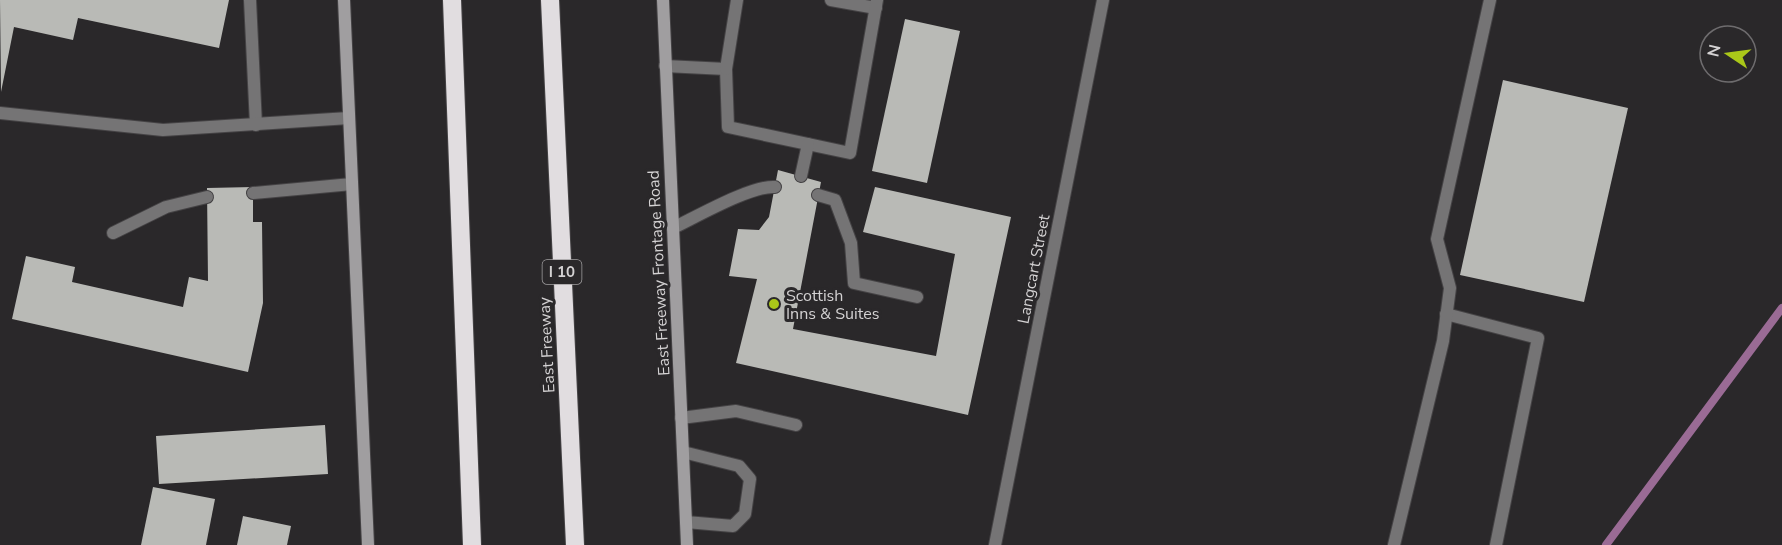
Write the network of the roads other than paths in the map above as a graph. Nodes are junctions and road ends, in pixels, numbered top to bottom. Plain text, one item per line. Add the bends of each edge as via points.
1 (250, 0) edge
2 (344, 0) edge
3 (452, 0) edge
4 (550, 0) edge
5 (663, 0) edge
6 (737, 0) edge
7 (831, 0) edge
8 (1103, 0) edge
9 (1490, 0) edge
10 (876, 4) edge
11 (665, 66) junction
12 (726, 69) junction
13 (0, 113) edge
14 (349, 118) junction
15 (256, 125) junction
16 (808, 144) junction
17 (801, 176) dead end
18 (352, 184) junction
19 (775, 187) dead end
20 (253, 193) dead end
21 (818, 195) dead end
22 (207, 196) dead end
23 (673, 228) junction
24 (113, 233) dead end
25 (917, 297) dead end
26 (1446, 314) junction
27 (681, 418) junction
28 (796, 425) dead end
29 (683, 452) junction
30 (469, 489) junction
31 (686, 522) junction
32 (368, 545) edge
33 (460, 545) edge
34 (472, 545) edge
35 (575, 545) edge
36 (687, 545) edge
37 (995, 545) edge
38 (1394, 545) edge
39 (1496, 545) edge

1 - 15 street
2 - 14 main road
3 - 30 highway
4 - 35 highway, East Freeway / I 10
5 - 11 main road, East Freeway Frontage Road
6 - 12 street
7 - 10 street
8 - 37 street, Langcart Street
9 - 26 street via 1437,239 1450,288
10 - 16 street via 850,153
11 - 12 street
11 - 23 main road, East Freeway Frontage Road
12 - 16 street via 728,127
13 - 15 street via 163,130
14 - 15 street
14 - 18 main road
16 - 17 street
18 - 20 street
18 - 32 main road
19 - 23 street via 766,186
21 - 25 street via 835,200 850,243 854,284
22 - 24 street via 165,207
23 - 27 main road, East Freeway Frontage Road
26 - 38 street via 1443,341
26 - 39 street via 1538,338
27 - 28 street via 736,411
27 - 29 main road, East Freeway Frontage Road
29 - 31 main road, East Freeway Frontage Road
29 - 31 street via 740,466 750,479 745,514 733,526
30 - 33 highway
30 - 34 highway
31 - 36 main road, East Freeway Frontage Road

